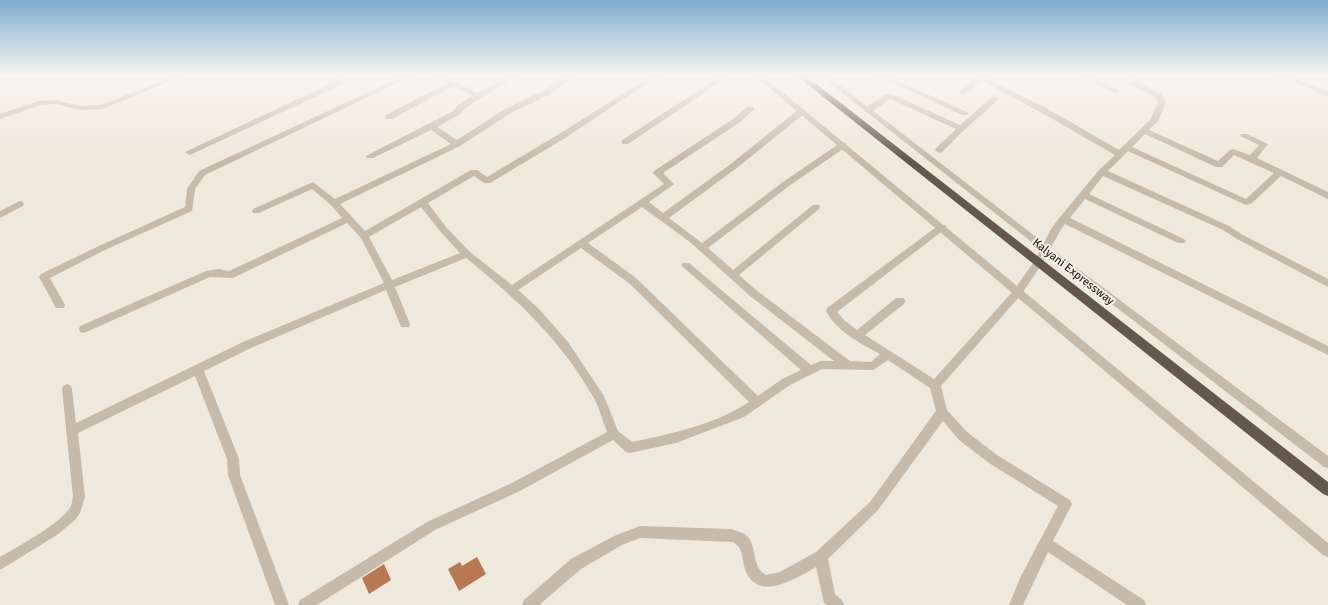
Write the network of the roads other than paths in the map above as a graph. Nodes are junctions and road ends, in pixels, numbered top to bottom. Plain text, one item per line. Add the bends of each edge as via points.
1 (36, 104) edge
2 (65, 104) edge
3 (109, 104) edge
4 (292, 104) edge
5 (348, 104) edge
6 (413, 104) edge
7 (465, 104) edge
8 (522, 104) edge
9 (612, 104) edge
10 (682, 104) edge
11 (794, 104) edge
12 (837, 104) edge
13 (861, 104) edge
14 (877, 104) edge
15 (908, 104) edge
16 (945, 104) edge
17 (989, 104) edge
18 (1033, 104) edge
19 (1161, 104) edge
20 (750, 109) dead end
21 (868, 110) junction
22 (802, 111) junction
23 (965, 113) dead end
24 (0, 117) edge
25 (389, 117) dead end
26 (431, 127) junction
27 (961, 128) junction
28 (1144, 131) junction
29 (1244, 136) dead end
30 (625, 142) dead end
31 (457, 144) junction
32 (843, 145) junction
33 (1127, 148) junction
34 (939, 150) dead end
35 (189, 152) dead end
36 (1120, 154) junction
37 (370, 156) dead end
38 (1252, 159) junction
39 (1102, 172) junction
40 (1280, 172) junction
41 (1084, 195) junction
42 (1328, 196) edge
43 (334, 202) junction
44 (422, 202) junction
45 (642, 202) junction
46 (20, 204) dead end
47 (816, 207) dead end
48 (256, 212) dead end
49 (0, 215) edge
50 (663, 218) junction
51 (348, 219) junction
52 (1064, 219) junction
53 (942, 227) junction
54 (364, 236) junction
55 (1181, 241) dead end
56 (581, 243) junction
57 (702, 248) junction
58 (1046, 249) junction
59 (467, 254) junction
60 (1039, 262) junction
61 (686, 265) dead end
62 (733, 276) junction
63 (1328, 283) edge
64 (389, 285) junction
65 (511, 290) junction
66 (1017, 293) junction
67 (900, 301) dead end
68 (60, 305) dead end
69 (405, 324) dead end
70 (84, 329) dead end
71 (857, 335) junction
72 (1328, 352) edge
73 (888, 354) junction
74 (848, 366) junction
75 (198, 370) junction
76 (810, 371) junction
77 (936, 385) junction
78 (67, 389) dead end
79 (757, 402) junction
80 (942, 412) junction
81 (71, 431) junction
82 (614, 434) junction
83 (1328, 463) edge
84 (1328, 490) edge
85 (1045, 543) junction
86 (1328, 551) edge
87 (821, 557) junction
88 (0, 564) edge
89 (282, 605) edge
90 (305, 605) edge
91 (529, 605) edge
92 (837, 605) edge
93 (1016, 605) edge
94 (1139, 605) edge

1 - 24 street
2 - 3 street via 81,108
4 - 35 street
5 - 68 street via 202,173 191,189 189,209 44,277
6 - 25 street
7 - 26 street via 456,113
8 - 31 street
9 - 44 street via 487,181 474,172
10 - 30 street
11 - 22 street
12 - 60 highway, Kalyani Expressway
13 - 21 street
14 - 21 street
15 - 27 street
16 - 23 street
17 - 27 street
18 - 36 street
19 - 28 street via 1154,121
20 - 45 street via 736,122 657,173 670,184
21 - 58 street
22 - 32 street
22 - 50 street
26 - 31 street
26 - 37 street
27 - 34 street
28 - 33 street
28 - 38 street via 1219,165 1233,152
29 - 38 street via 1264,144
31 - 43 street
32 - 53 street
32 - 57 street via 786,184
33 - 36 street
33 - 40 street via 1246,202
36 - 39 street
38 - 40 street
39 - 41 street
39 - 63 street via 1226,228
40 - 42 street
41 - 52 street
41 - 55 street
43 - 48 street via 312,185
43 - 51 street
44 - 54 street
44 - 59 street
45 - 50 street
45 - 56 street
46 - 49 street
47 - 62 street
50 - 57 street
51 - 54 street
51 - 70 street via 230,275 209,274
52 - 58 street
52 - 72 street
53 - 66 street
53 - 71 street via 831,311 834,317
54 - 64 street
56 - 65 street
56 - 79 street via 633,281
57 - 62 street
58 - 60 street
58 - 83 street
59 - 64 street
59 - 65 street
60 - 66 street
60 - 84 highway, Kalyani Expressway
61 - 76 street
62 - 74 street
64 - 69 street
64 - 75 street via 247,345
65 - 82 street via 534,311 564,346 600,399
66 - 77 street
66 - 86 street
67 - 71 street
71 - 73 street
73 - 74 street via 873,366
73 - 77 street
74 - 76 street via 821,365
75 - 81 street
75 - 89 street via 233,459 234,475
76 - 79 street via 786,382
77 - 80 street
78 - 81 street
79 - 82 street via 740,414 676,438 630,448
80 - 85 street via 963,436 993,459 1066,504
80 - 87 street via 874,506
81 - 88 street via 79,497 76,510 56,527
82 - 90 street via 516,487 431,526
85 - 93 street
85 - 94 street
87 - 91 street via 777,580 768,582 754,574 749,564 748,548 739,538 731,535 640,532 618,540 576,564
87 - 92 street via 830,598

